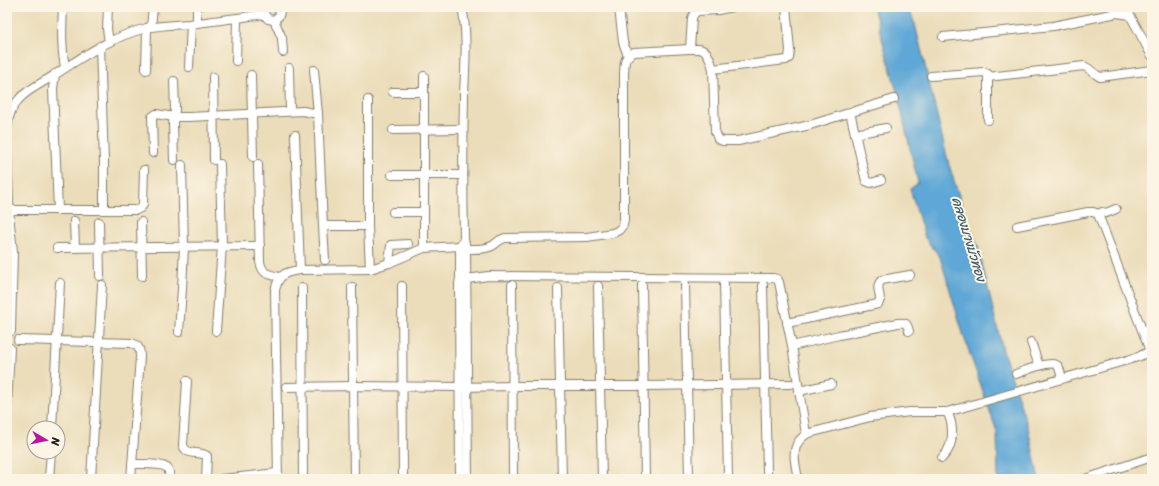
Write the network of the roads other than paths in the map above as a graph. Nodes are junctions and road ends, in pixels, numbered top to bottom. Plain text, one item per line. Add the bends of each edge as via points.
1 (63, 7) edge
2 (108, 7) edge
3 (153, 7) edge
4 (197, 7) edge
5 (277, 7) edge
6 (462, 7) edge
7 (732, 7) edge
8 (786, 7) edge
9 (619, 8) dead end
10 (1116, 10) edge
11 (266, 11) edge
12 (237, 19) junction
13 (274, 20) junction
14 (194, 23) junction
15 (149, 28) junction
16 (944, 37) dead end
17 (109, 42) junction
18 (100, 46) junction
19 (690, 49) junction
20 (282, 52) dead end
21 (628, 56) junction
22 (1152, 56) edge
23 (236, 61) dead end
24 (189, 66) dead end
25 (65, 68) junction
26 (289, 68) dead end
27 (713, 69) junction
28 (146, 70) dead end
29 (314, 70) dead end
30 (1152, 70) edge
31 (55, 74) junction
32 (251, 75) dead end
33 (424, 76) dead end
34 (931, 76) dead end
35 (213, 77) dead end
36 (988, 77) junction
37 (174, 81) dead end
38 (393, 92) dead end
39 (424, 92) junction
40 (894, 99) dead end
41 (368, 100) dead end
42 (290, 111) junction
43 (850, 112) junction
44 (252, 114) junction
45 (318, 114) junction
46 (213, 116) junction
47 (174, 117) junction
48 (988, 120) dead end
49 (7, 128) edge
50 (886, 128) dead end
51 (423, 129) junction
52 (463, 129) junction
53 (393, 130) dead end
54 (855, 134) junction
55 (294, 135) dead end
56 (153, 153) dead end
57 (7, 156) edge
58 (253, 157) dead end
59 (174, 160) dead end
60 (258, 164) dead end
61 (182, 165) dead end
62 (144, 170) dead end
63 (392, 175) dead end
64 (423, 175) junction
65 (463, 175) junction
66 (880, 180) dead end
67 (1116, 209) dead end
68 (8, 210) edge
69 (58, 210) junction
70 (104, 210) junction
71 (392, 212) dead end
72 (424, 212) junction
73 (1098, 214) junction
74 (74, 221) dead end
75 (99, 222) dead end
76 (141, 222) dead end
77 (323, 226) junction
78 (368, 226) junction
79 (1017, 226) dead end
80 (408, 244) dead end
81 (222, 246) junction
82 (260, 246) junction
83 (462, 246) junction
84 (184, 247) junction
85 (57, 248) dead end
86 (75, 248) junction
87 (100, 248) junction
88 (142, 248) junction
89 (424, 248) junction
90 (325, 260) dead end
91 (389, 262) junction
92 (370, 269) junction
93 (300, 270) junction
94 (910, 275) dead end
95 (100, 276) dead end
96 (142, 276) dead end
97 (280, 277) junction
98 (463, 278) junction
99 (60, 283) dead end
100 (685, 284) dead end
101 (724, 284) dead end
102 (102, 285) dead end
103 (512, 285) dead end
104 (642, 285) dead end
105 (763, 285) dead end
106 (402, 286) dead end
107 (598, 286) dead end
108 (352, 287) dead end
109 (302, 288) dead end
110 (558, 288) dead end
111 (787, 323) junction
112 (216, 331) dead end
113 (909, 331) dead end
114 (9, 332) edge
115 (179, 332) dead end
116 (18, 340) junction
117 (58, 340) junction
118 (99, 342) junction
119 (1031, 342) dead end
120 (792, 346) junction
121 (9, 348) edge
122 (1151, 351) edge
123 (1039, 366) junction
124 (1016, 374) dead end
125 (1062, 379) junction
126 (187, 381) dead end
127 (726, 384) junction
128 (792, 384) dead end
129 (831, 384) dead end
130 (687, 385) junction
131 (765, 385) junction
132 (302, 386) junction
133 (353, 386) junction
134 (403, 386) junction
135 (464, 386) junction
136 (513, 386) junction
137 (560, 386) junction
138 (600, 386) junction
139 (644, 386) junction
140 (286, 387) dead end
141 (799, 391) junction
142 (7, 408) edge
143 (947, 412) junction
144 (53, 420) edge
145 (806, 434) junction
146 (1152, 457) edge
147 (942, 458) dead end
148 (50, 460) edge
149 (132, 464) junction
150 (767, 472) dead end
151 (277, 476) edge
152 (728, 477) dead end
153 (49, 479) edge
154 (91, 479) edge
155 (131, 479) edge
156 (169, 479) edge
157 (206, 479) edge
158 (222, 479) edge
159 (303, 479) edge
160 (354, 479) edge
161 (403, 479) edge
162 (460, 479) edge
163 (468, 479) edge
164 (513, 479) edge
165 (562, 479) edge
166 (602, 479) edge
167 (645, 479) edge
168 (689, 479) edge
169 (798, 479) edge
170 (1085, 479) edge

1 - 25 street via 61,42
2 - 17 street
3 - 15 street
4 - 14 street
5 - 13 street via 280,10 279,16
6 - 52 street via 465,23
7 - 19 street via 694,14
8 - 27 street via 789,58
9 - 21 street via 623,42
10 - 16 street via 1053,26
10 - 22 street via 1130,15
11 - 12 street
11 - 13 street via 268,19
12 - 14 street
12 - 23 street
13 - 20 street via 282,38
14 - 15 street
14 - 24 street
15 - 17 street via 134,31
15 - 28 street
17 - 18 street
18 - 25 street
18 - 70 street
19 - 21 street via 640,51
19 - 27 street via 706,52
21 - 83 street via 624,73 624,220 619,230 587,237 505,238 484,249
25 - 31 street
26 - 42 street
27 - 43 street via 715,131 718,139 723,142 789,130
29 - 45 street
30 - 36 street via 1100,77 1084,66
31 - 49 street via 20,98 10,112
31 - 69 street via 53,89
32 - 44 street
33 - 39 street
34 - 36 street via 984,72
35 - 46 street
36 - 48 street
37 - 47 street
38 - 39 street
39 - 51 street
40 - 43 street
41 - 78 street
42 - 44 street
42 - 45 street
43 - 54 street
44 - 46 street
44 - 58 street
45 - 77 street
46 - 47 street
46 - 81 street
47 - 56 street via 156,114 152,117
47 - 59 street
50 - 54 street
51 - 52 street
51 - 53 street
51 - 64 street
52 - 65 street
54 - 66 street via 866,182
55 - 93 street
57 - 68 street
60 - 82 street
61 - 84 street
62 - 70 street via 142,207 136,210
63 - 64 street
64 - 65 street
64 - 72 street
65 - 83 street
67 - 73 street
68 - 69 street
68 - 114 street via 14,252
69 - 70 street
71 - 72 street
72 - 89 street
73 - 79 street via 1088,212
73 - 122 street
74 - 86 street
75 - 87 street
76 - 88 street
77 - 78 street
77 - 90 street
78 - 92 street
80 - 91 street via 391,245
81 - 82 street
81 - 84 street
81 - 112 street
82 - 97 street via 261,268 264,272
83 - 89 street
83 - 98 street
84 - 88 street
84 - 115 street
85 - 86 street
86 - 87 street
87 - 88 street
87 - 95 street
88 - 96 street
89 - 91 street
91 - 92 street
92 - 93 street
93 - 97 street
94 - 111 street via 879,282 878,304
97 - 151 street via 275,290
98 - 111 street via 772,278 779,282
98 - 135 street
99 - 117 street
100 - 130 street
101 - 127 street
102 - 118 street
103 - 136 street
104 - 139 street
105 - 131 street
106 - 134 street
107 - 138 street
108 - 133 street
109 - 132 street
110 - 137 street
111 - 120 street
113 - 120 street via 907,324 898,323
114 - 116 street via 16,334
116 - 117 street
116 - 121 street via 16,345
117 - 118 street
117 - 144 street
118 - 149 street via 132,343 140,350
118 - 154 street
119 - 123 street
120 - 141 street
121 - 142 street
122 - 125 street
123 - 124 street
123 - 125 street via 1058,366
125 - 143 street
126 - 157 street via 183,445 187,452 207,456
127 - 130 street
127 - 131 street
127 - 152 street
128 - 131 street
129 - 141 street
130 - 139 street
130 - 168 street
131 - 150 street
132 - 133 street
132 - 140 street
132 - 159 street
133 - 134 street
133 - 160 street
134 - 135 street
134 - 161 street
135 - 136 street
135 - 162 street
135 - 163 street
136 - 137 street
136 - 164 street
137 - 138 street
137 - 165 street
138 - 139 street
138 - 166 street
139 - 167 street
141 - 145 street
143 - 145 street via 910,412 870,417
143 - 147 street via 950,417 952,439 949,449
145 - 169 street via 798,441 794,456
146 - 170 street
148 - 153 street
149 - 155 street
149 - 156 street via 161,465 168,469
151 - 158 street

